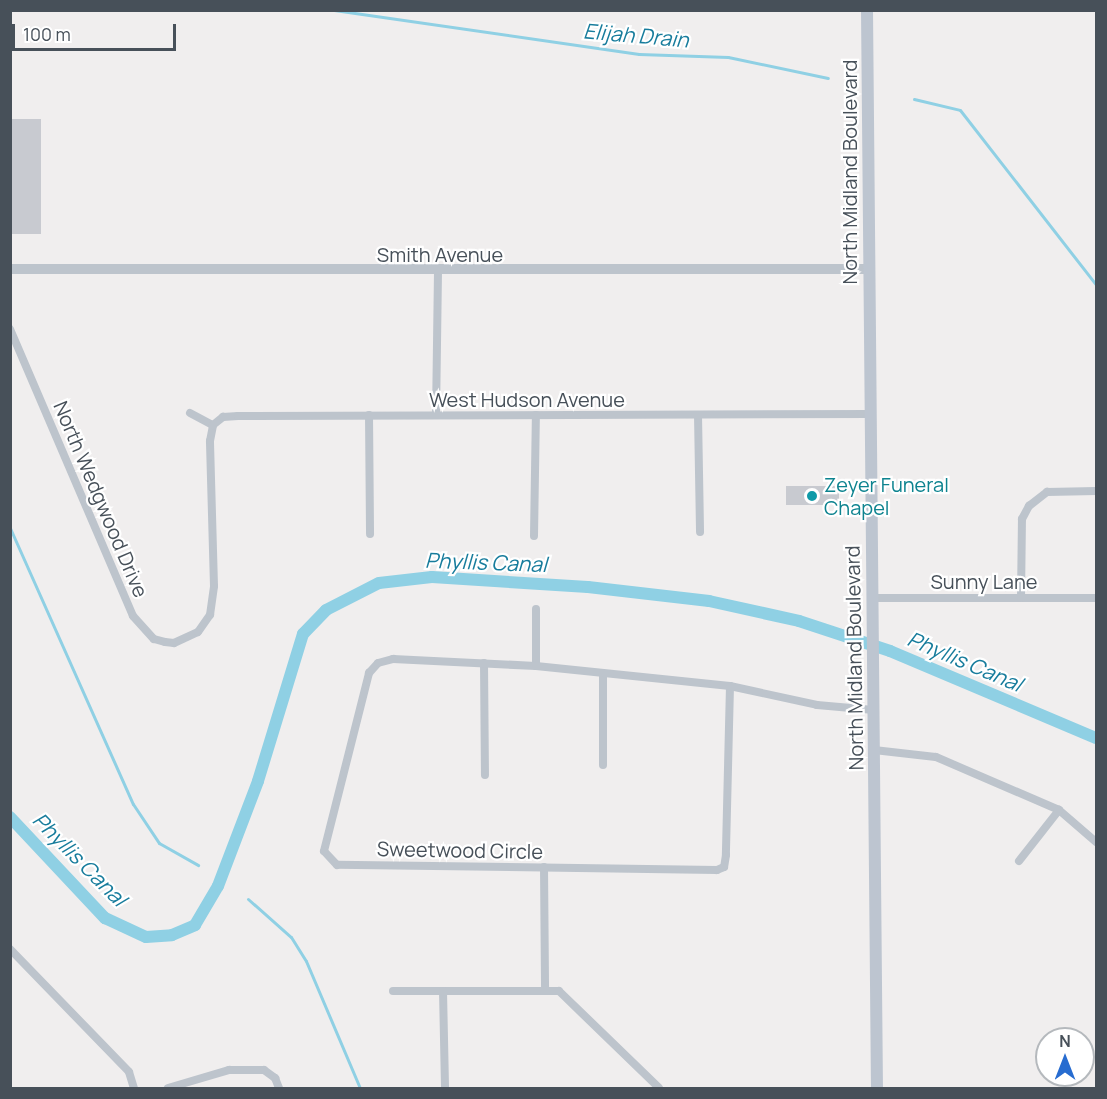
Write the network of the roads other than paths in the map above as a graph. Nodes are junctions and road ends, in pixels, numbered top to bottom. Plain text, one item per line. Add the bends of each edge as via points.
1 (867, 10) edge
2 (10, 269) edge
3 (869, 269) junction
4 (438, 272) junction
5 (10, 329) edge
6 (190, 412) dead end
7 (871, 414) junction
8 (436, 415) junction
9 (536, 415) junction
10 (369, 416) junction
11 (698, 416) junction
12 (213, 425) junction
13 (1096, 491) edge
14 (700, 532) dead end
15 (370, 534) dead end
16 (534, 536) dead end
17 (872, 598) junction
18 (1021, 598) junction
19 (1096, 598) edge
20 (536, 609) dead end
21 (484, 663) junction
22 (536, 666) junction
23 (603, 674) junction
24 (730, 686) junction
25 (874, 710) junction
26 (874, 750) junction
27 (603, 765) dead end
28 (485, 775) dead end
29 (1059, 810) junction
30 (1096, 842) edge
31 (1019, 861) dead end
32 (544, 867) junction
33 (10, 949) edge
34 (545, 990) junction
35 (393, 991) dead end
36 (443, 991) junction
37 (134, 1089) edge
38 (168, 1089) edge
39 (279, 1089) edge
40 (445, 1089) edge
41 (659, 1089) edge
42 (878, 1089) edge

1 - 3 main road, North Midland Boulevard
2 - 4 street, Smith Avenue
3 - 4 street, Smith Avenue
3 - 7 main road, North Midland Boulevard
4 - 8 street
5 - 12 street, North Wedgwood Drive via 133,616 154,639 165,642 174,643 193,634 210,615 214,586 210,441
6 - 12 street
7 - 11 street, West Hudson Avenue
7 - 17 main road, North Midland Boulevard
8 - 9 street, West Hudson Avenue
8 - 10 street, West Hudson Avenue
9 - 11 street, West Hudson Avenue
9 - 16 street
10 - 12 street, West Hudson Avenue via 231,417
10 - 15 street
11 - 14 street
13 - 18 street via 1047,492 1029,506 1022,519
17 - 18 street, Sunny Lane
17 - 25 main road, North Midland Boulevard
18 - 19 street, Sunny Lane
20 - 22 street
21 - 22 street, Sweetwood Circle
21 - 28 street
21 - 32 street, Sweetwood Circle via 393,659 378,663 369,673 323,841 324,851 337,865
22 - 23 street, Sweetwood Circle
23 - 24 street, Sweetwood Circle
23 - 27 street
24 - 25 street, Sweetwood Circle via 817,705
24 - 32 street, Sweetwood Circle via 724,867 704,871
25 - 26 main road, North Midland Boulevard
26 - 29 street via 936,757
26 - 42 main road, North Midland Boulevard
29 - 30 street
29 - 31 street
32 - 34 street
33 - 37 street via 129,1072
34 - 36 street
34 - 41 street via 560,991
35 - 36 street
36 - 40 street
38 - 39 street via 229,1070 264,1070 275,1078

